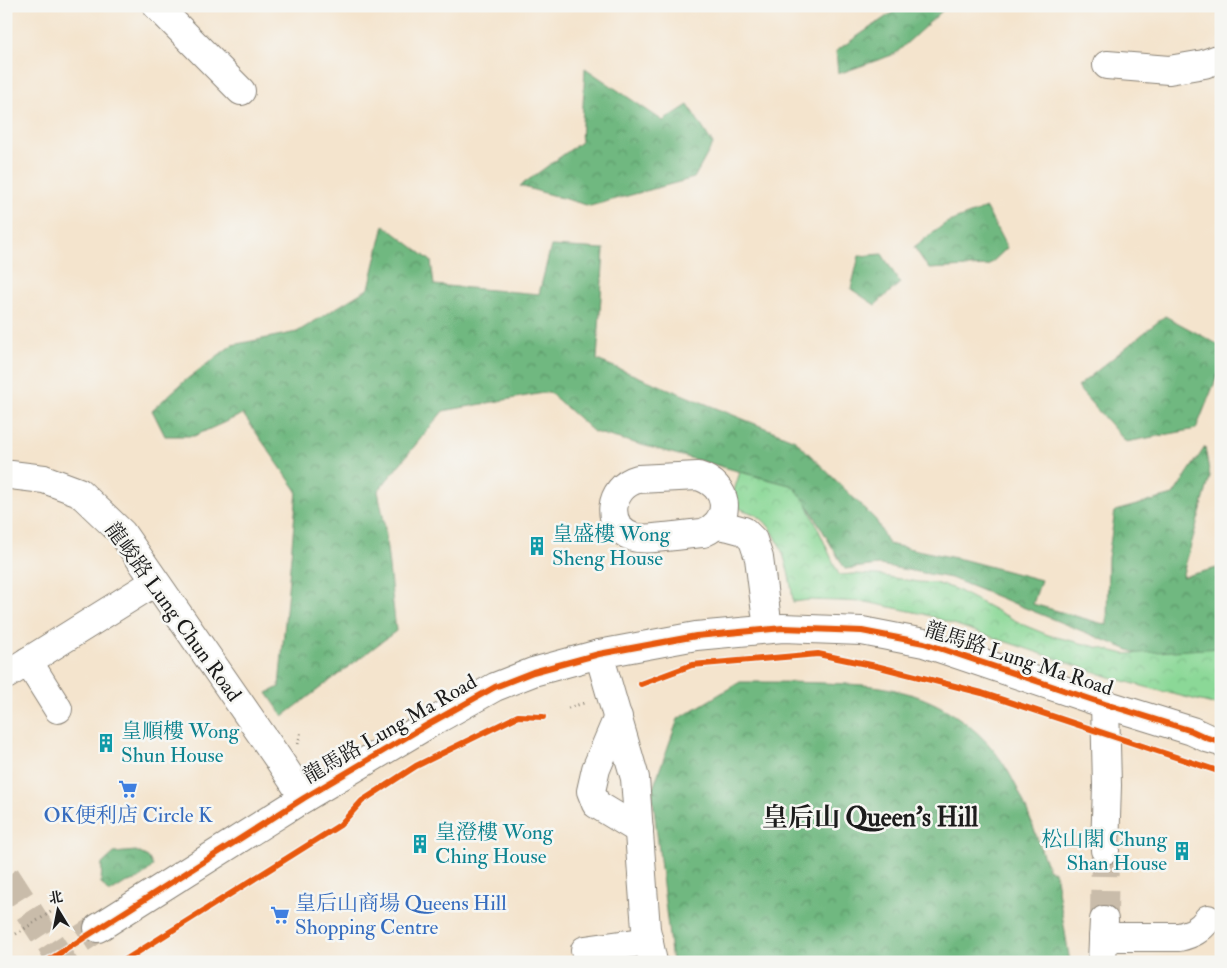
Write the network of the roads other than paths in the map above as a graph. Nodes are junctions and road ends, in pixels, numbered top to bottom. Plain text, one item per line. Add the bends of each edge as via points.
1 (156, 6) edge
2 (1221, 58) edge
3 (1107, 65) dead end
4 (241, 91) dead end
5 (6, 475) edge
6 (716, 525) dead end
7 (156, 582) junction
8 (768, 629) junction
9 (599, 654) junction
10 (17, 668) edge
11 (1105, 704) junction
12 (58, 709) dead end
13 (618, 717) junction
14 (1221, 742) edge
15 (304, 798) junction
16 (639, 830) junction
17 (1105, 850) tunnel mouth
18 (1208, 919) dead end
19 (98, 928) tunnel mouth
20 (1103, 939) edge
21 (585, 950) dead end
22 (651, 951) edge

1 - 4 street
2 - 3 street via 1169,70
5 - 7 street, 龍峻路 Lung Chun Road via 44,479 79,492 122,533
6 - 8 street via 744,531 753,540 759,558
7 - 10 street
7 - 15 street, 龍峻路 Lung Chun Road
8 - 9 street, 龍馬路 Lung Ma Road via 696,636
8 - 11 street, 龍馬路 Lung Ma Road via 862,630 924,644
9 - 13 street
9 - 15 street, 龍馬路 Lung Ma Road via 533,672 495,687
10 - 12 street
11 - 14 street, 龍馬路 Lung Ma Road
11 - 17 street
13 - 16 street via 635,778
13 - 16 street via 596,769 591,791 596,804
15 - 19 street, 龍馬路 Lung Ma Road
16 - 22 street via 646,928
18 - 20 street via 1190,935
21 - 22 street

